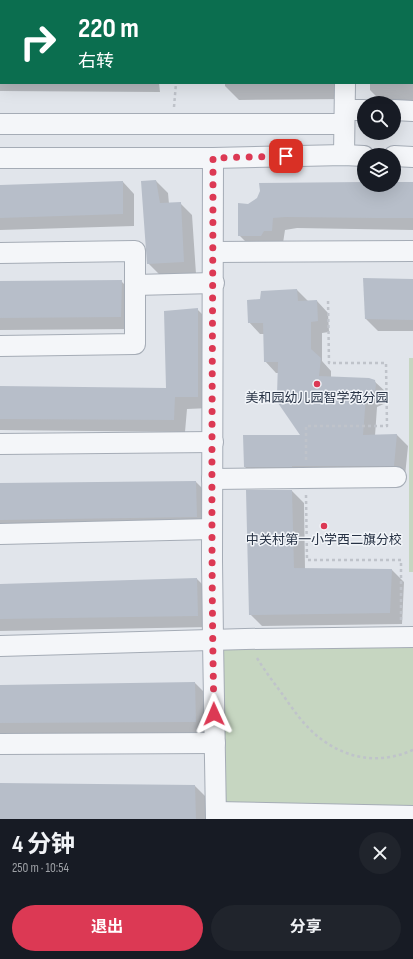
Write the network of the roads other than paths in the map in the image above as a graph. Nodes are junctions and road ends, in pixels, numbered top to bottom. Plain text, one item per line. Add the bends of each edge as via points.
1 (345, 84) edge
2 (401, 110) edge
3 (413, 111) edge
4 (351, 115) edge
5 (0, 124) edge
6 (344, 155) junction
7 (357, 156) edge
8 (401, 156) edge
9 (413, 157) edge
10 (0, 158) edge
11 (213, 158) junction
12 (413, 251) edge
13 (214, 252) junction
14 (0, 253) edge
15 (214, 283) junction
16 (135, 285) junction
17 (0, 346) edge
18 (213, 442) junction
19 (0, 444) edge
20 (396, 477) dead end
21 (212, 479) junction
22 (212, 529) junction
23 (0, 534) edge
24 (407, 637) edge
25 (213, 640) junction
26 (0, 646) edge
27 (215, 743) junction
28 (0, 744) edge
29 (216, 816) edge
30 (413, 816) edge

1 - 4 street
2 - 3 street
4 - 5 street via 172,124
4 - 6 street
6 - 7 street
6 - 11 street
8 - 9 street
10 - 11 street
11 - 13 street
12 - 13 street
13 - 15 street
14 - 16 street via 135,251
15 - 16 street
15 - 18 street
16 - 17 street via 135,344
18 - 19 street
18 - 21 street
20 - 21 street
21 - 22 street
22 - 23 street
22 - 25 street
24 - 25 street
25 - 26 street
25 - 27 street
27 - 28 street
27 - 29 street
29 - 30 street

